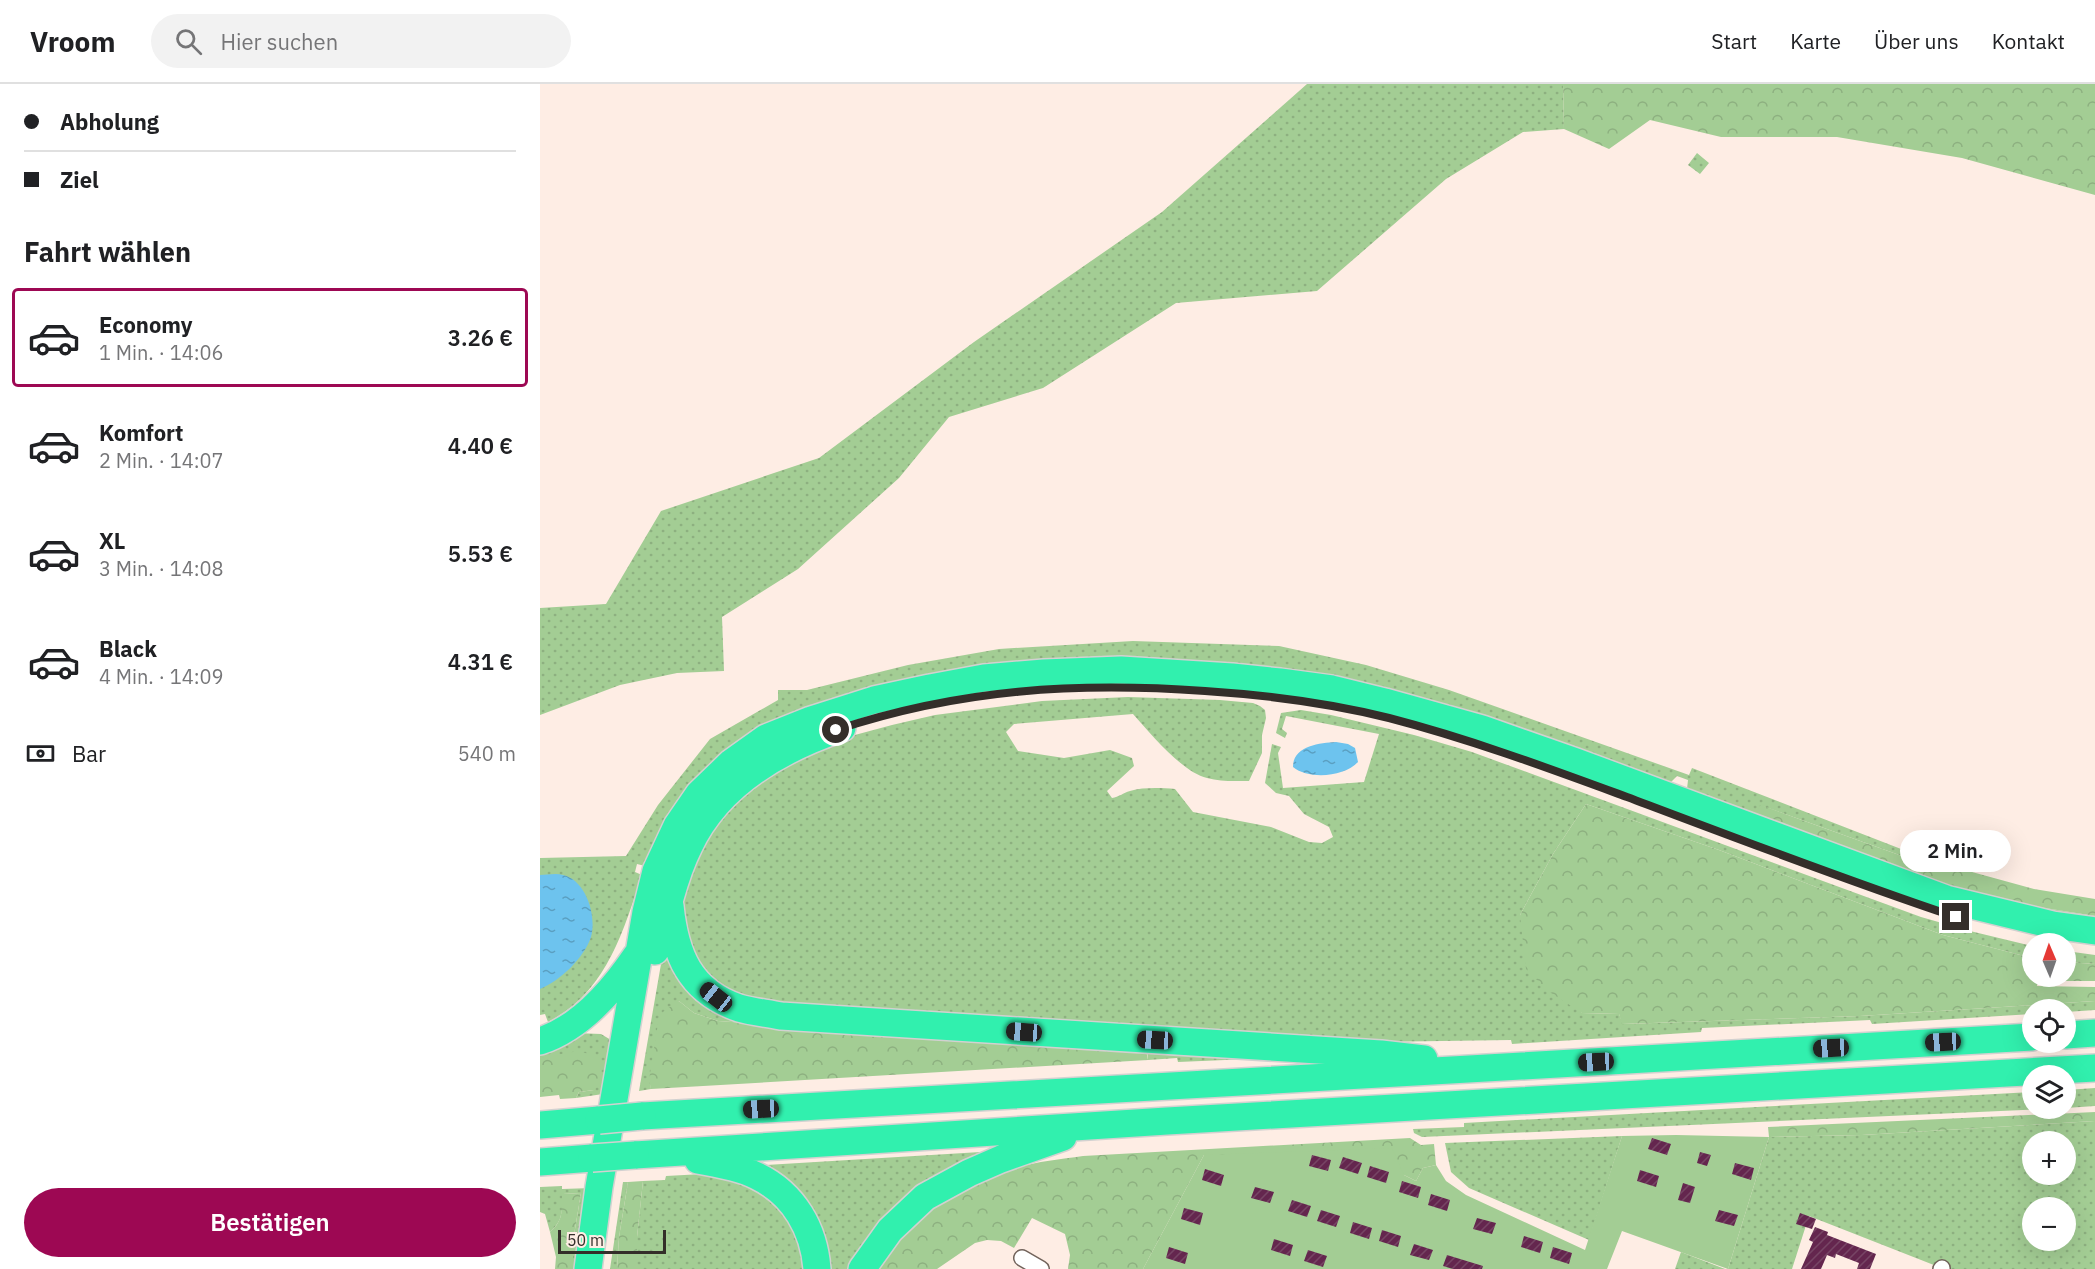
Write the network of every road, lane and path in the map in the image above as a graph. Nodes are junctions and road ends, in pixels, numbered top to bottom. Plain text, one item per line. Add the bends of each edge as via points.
1 (670, 899) junction
2 (2095, 931) edge
3 (2095, 947) edge
4 (638, 953) junction
5 (2095, 1033) edge
6 (2076, 1034) edge
7 (2022, 1037) edge
8 (540, 1041) edge
9 (1502, 1067) junction
10 (2095, 1068) edge
11 (540, 1125) edge
12 (1095, 1126) junction
13 (668, 1152) junction
14 (540, 1162) edge
15 (1022, 1258) dead end
16 (588, 1269) edge
17 (604, 1269) edge
18 (817, 1269) edge
19 (862, 1269) edge
20 (1041, 1269) edge

1 - 3 highway via 689,844 727,792 795,747 888,713 984,695 1041,688 1129,687 1278,698 1398,720 1496,749 1989,928
1 - 9 highway via 681,959 695,981 740,1008 793,1017 1381,1054
1 - 17 highway via 658,935
2 - 4 highway via 1946,899 1482,729 1384,702 1332,689 1232,676 1121,670 984,678 930,688 874,700 766,738 731,763 699,794 677,826 656,871
4 - 8 highway via 603,1000 577,1021
4 - 16 highway
5 - 6 highway
7 - 9 highway
9 - 11 highway, bridge
10 - 12 highway
12 - 13 highway
12 - 19 highway via 1001,1159 925,1197 890,1230
13 - 14 highway, bridge
13 - 18 highway via 738,1168 773,1186 789,1199 806,1223
15 - 20 street

